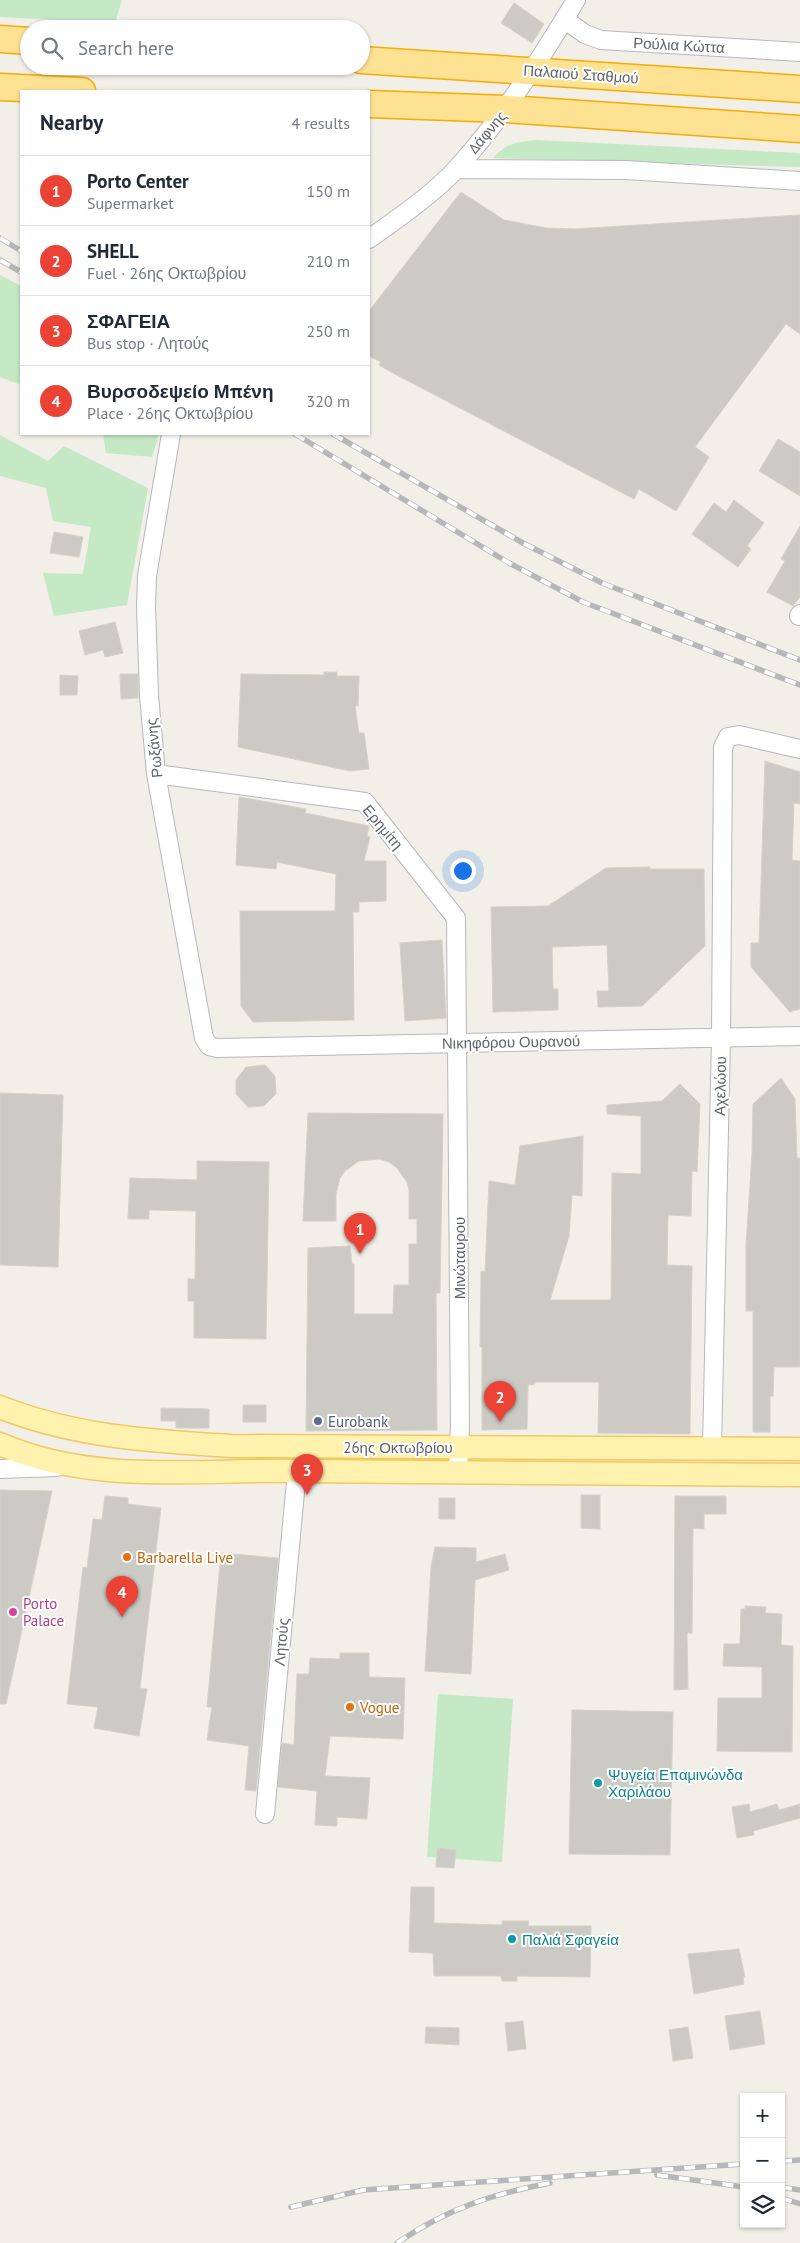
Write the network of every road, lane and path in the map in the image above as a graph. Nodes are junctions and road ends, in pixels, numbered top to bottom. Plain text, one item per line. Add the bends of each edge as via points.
1 (576, 0) edge
2 (564, 19) junction
3 (0, 39) edge
4 (20, 40) edge
5 (800, 52) edge
6 (370, 61) edge
7 (531, 70) junction
8 (0, 86) edge
9 (800, 89) edge
10 (66, 90) edge
11 (370, 104) edge
12 (506, 109) junction
13 (800, 129) edge
14 (456, 169) junction
15 (800, 181) edge
16 (370, 238) edge
17 (171, 435) edge
18 (800, 749) edge
19 (156, 774) junction
20 (800, 1036) edge
21 (721, 1038) junction
22 (457, 1043) junction
23 (222, 1048) joint
24 (0, 1407) edge
25 (0, 1444) edge
26 (459, 1447) junction
27 (712, 1448) junction
28 (800, 1449) edge
29 (76, 1467) junction
30 (0, 1469) edge
31 (297, 1470) junction
32 (458, 1473) junction
33 (800, 1476) edge
34 (266, 1814) dead end

1 - 2 street, Δάφνης
2 - 5 street, Ρούλια Κώττα via 585,34 602,40
2 - 7 street, Δάφνης
3 - 4 highway
6 - 7 highway, Παλαιού Σταθμού
7 - 9 highway, Παλαιού Σταθμού
7 - 12 street, Δάφνης
8 - 10 highway
11 - 12 highway
12 - 13 highway
12 - 14 street, Δάφνης
14 - 15 street via 626,170
14 - 16 street, Δάφνης
17 - 19 street, Ρωξάνης via 147,576 149,695
18 - 21 street, Αχελώου via 740,735 728,737 723,748
19 - 22 street, Ερημίτη via 364,802 456,918
19 - 23 street, Ρωξάνης via 204,1038 209,1046
20 - 21 street, Νικηφόρου Ουρανού
21 - 22 street, Νικηφόρου Ουρανού
21 - 27 street, Αχελώου
22 - 23 street, Νικηφόρου Ουρανού
22 - 26 street, Μινώταυρου
24 - 26 main road, 26ης Οκτωβρίου via 88,1433 143,1441 231,1446
25 - 29 main road, 26ης Οκτωβρίου via 34,1457
26 - 27 main road, 26ης Οκτωβρίου
26 - 32 street, Μινώταυρου
27 - 28 main road, 26ης Οκτωβρίου
29 - 30 street
29 - 31 main road, 26ης Οκτωβρίου via 137,1471
31 - 32 main road, 26ης Οκτωβρίου
31 - 34 street, Λητούς
32 - 33 main road, 26ης Οκτωβρίου

